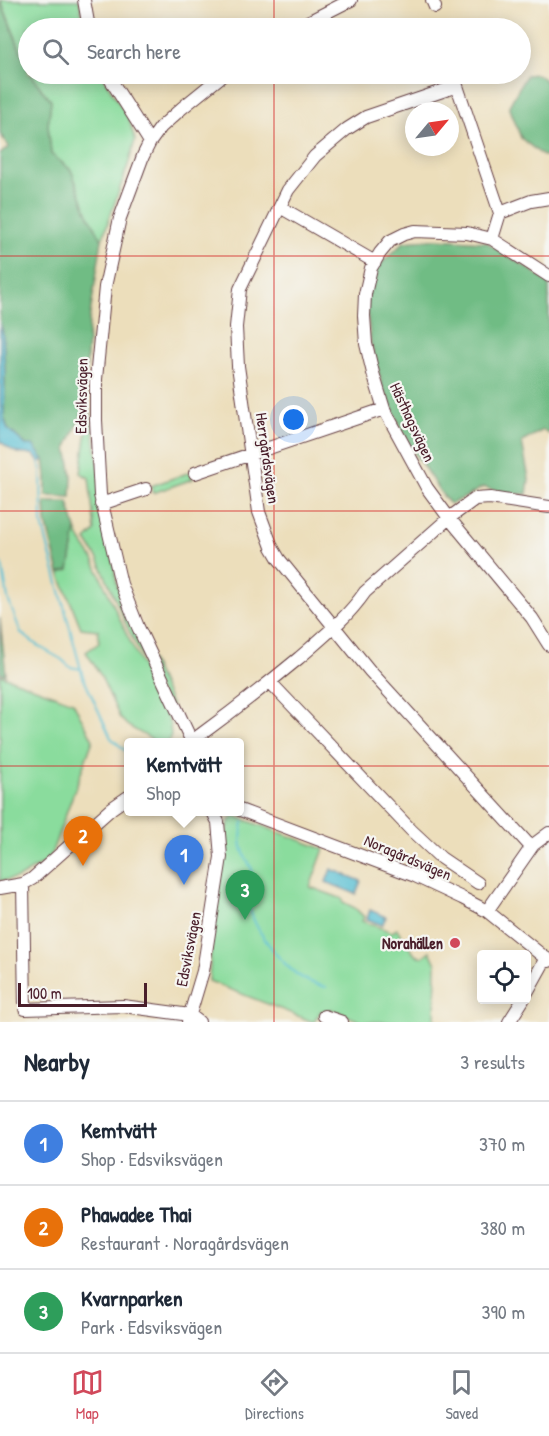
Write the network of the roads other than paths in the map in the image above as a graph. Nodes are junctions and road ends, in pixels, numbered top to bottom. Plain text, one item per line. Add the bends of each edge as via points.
1 (84, 0) edge
2 (351, 0) edge
3 (87, 18) edge
4 (316, 18) edge
5 (113, 84) edge
6 (212, 84) edge
7 (150, 142) junction
8 (549, 198) edge
9 (280, 207) junction
10 (500, 213) junction
11 (492, 239) junction
12 (375, 261) junction
13 (549, 276) edge
14 (384, 408) junction
15 (251, 454) junction
16 (195, 473) dead end
17 (146, 489) dead end
18 (102, 504) junction
19 (549, 507) edge
20 (449, 518) junction
21 (335, 627) junction
22 (549, 645) edge
23 (270, 682) junction
24 (190, 738) edge
25 (197, 738) edge
26 (124, 800) edge
27 (244, 812) edge
28 (215, 816) edge
29 (549, 833) edge
30 (531, 847) junction
31 (478, 883) dead end
32 (22, 884) junction
33 (0, 888) edge
34 (487, 911) junction
35 (548, 959) edge
36 (531, 986) edge
37 (520, 1004) edge
38 (324, 1016) dead end
39 (192, 1020) edge
40 (342, 1022) edge
41 (509, 1022) edge

1 - 3 street
2 - 4 street
5 - 7 street
6 - 7 street, Edsviksvägen via 161,127
7 - 18 street, Edsviksvägen via 120,218 105,287 96,420
8 - 10 street
9 - 10 street, Herrgårdsvägen via 288,190 315,156 347,129 366,117 457,86
9 - 12 street
9 - 15 street, Herrgårdsvägen via 240,289 237,363
10 - 11 street
11 - 12 street, Hästhagsvägen via 467,233 415,231 390,241
11 - 13 street, Hästhagsvägen
12 - 14 street, Hästhagsvägen via 365,294 364,323
14 - 15 street
14 - 20 street, Hästhagsvägen via 427,488
15 - 16 street
15 - 21 street, Herrgårdsvägen via 259,512 272,547
17 - 18 street
18 - 24 street, Edsviksvägen via 130,606
19 - 20 street via 475,499
20 - 21 street via 365,592
20 - 22 street, Hästhagsvägen via 532,618
21 - 23 street
21 - 30 street, Herrgårdsvägen
23 - 25 street
23 - 31 street via 411,830 441,858
26 - 32 street
27 - 34 street, Noragårdsvägen via 415,876
28 - 39 street, Edsviksvägen via 221,857
29 - 30 street
30 - 34 street
32 - 33 street
32 - 39 street via 25,1009 123,1006
34 - 35 street, Noragårdsvägen
35 - 36 street
37 - 41 street
38 - 40 street

